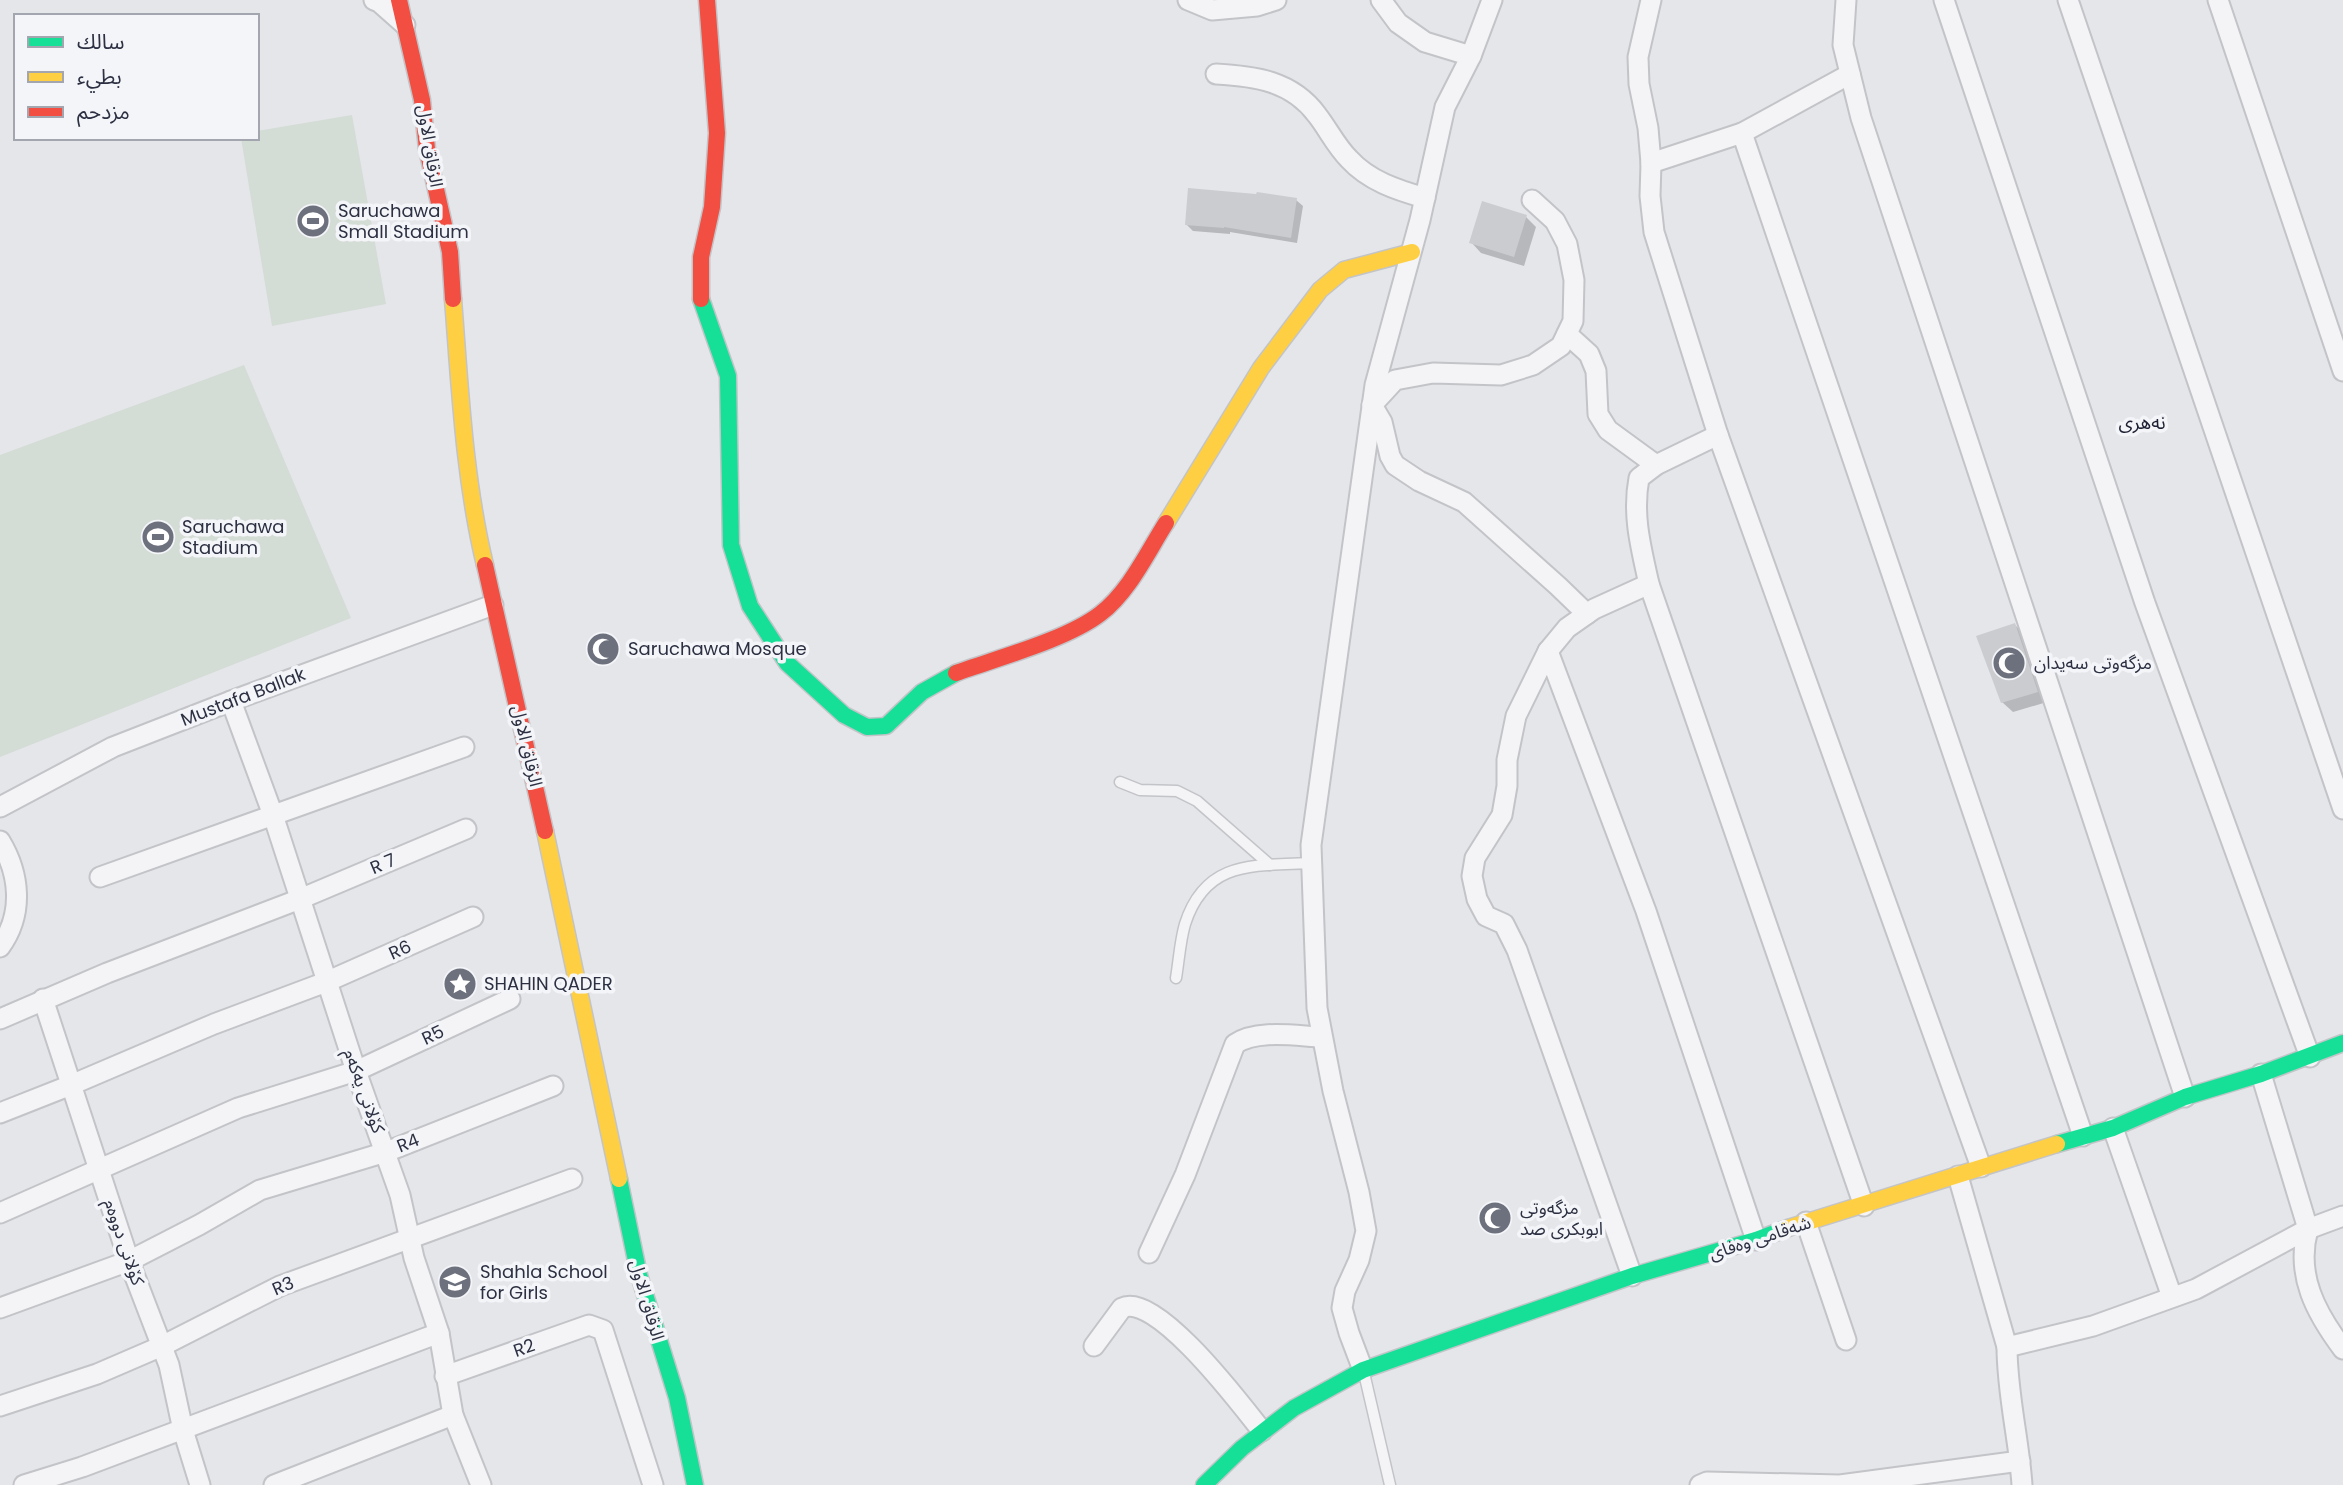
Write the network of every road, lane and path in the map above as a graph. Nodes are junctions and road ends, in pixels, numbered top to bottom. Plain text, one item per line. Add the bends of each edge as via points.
1 (374, 0) edge
2 (400, 0) edge
3 (706, 0) edge
4 (1188, 0) edge
5 (1276, 0) edge
6 (1381, 0) edge
7 (1492, 0) edge
8 (1651, 0) edge
9 (1846, 0) edge
10 (1944, 0) edge
11 (2068, 0) edge
12 (2218, 0) edge
13 (406, 26) junction
14 (1471, 55) junction
15 (1216, 74) dead end
16 (1850, 74) junction
17 (1742, 133) junction
18 (1651, 163) junction
19 (1425, 198) junction
20 (1532, 200) dead end
21 (1412, 252) junction
22 (1567, 334) junction
23 (2343, 371) edge
24 (1372, 405) junction
25 (1718, 435) junction
26 (1656, 465) junction
27 (1648, 584) junction
28 (493, 605) junction
29 (1587, 614) junction
30 (1548, 651) junction
31 (231, 701) junction
32 (464, 747) dead end
33 (1120, 782) dead end
34 (0, 807) edge
35 (2343, 808) edge
36 (273, 815) junction
37 (466, 829) dead end
38 (0, 841) edge
39 (1312, 863) junction
40 (1270, 865) junction
41 (100, 877) dead end
42 (300, 899) junction
43 (473, 917) dead end
44 (0, 947) edge
45 (1176, 978) dead end
46 (326, 982) junction
47 (43, 999) junction
48 (510, 999) dead end
49 (0, 1019) edge
50 (1322, 1037) junction
51 (2343, 1043) edge
52 (2311, 1057) junction
53 (356, 1071) junction
54 (2261, 1074) junction
55 (71, 1085) junction
56 (553, 1086) dead end
57 (2185, 1097) junction
58 (0, 1113) edge
59 (2113, 1128) junction
60 (2083, 1136) junction
61 (386, 1152) junction
62 (1981, 1167) junction
63 (99, 1169) junction
64 (1958, 1176) junction
65 (572, 1178) dead end
66 (1864, 1206) junction
67 (0, 1213) edge
68 (2343, 1216) edge
69 (1806, 1222) junction
70 (2308, 1229) junction
71 (411, 1239) junction
72 (1756, 1240) junction
73 (1149, 1253) dead end
74 (129, 1261) junction
75 (1632, 1276) junction
76 (2172, 1297) junction
77 (0, 1308) edge
78 (439, 1333) junction
79 (1846, 1339) dead end
80 (162, 1346) junction
81 (1094, 1346) dead end
82 (2007, 1347) junction
83 (2343, 1349) edge
84 (1363, 1370) junction
85 (445, 1376) junction
86 (0, 1406) edge
87 (453, 1415) junction
88 (183, 1430) junction
89 (1262, 1431) junction
90 (2020, 1461) junction
91 (24, 1485) edge
92 (200, 1485) edge
93 (274, 1485) edge
94 (481, 1485) edge
95 (653, 1485) edge
96 (695, 1485) edge
97 (1204, 1485) edge
98 (1390, 1485) edge
99 (1700, 1485) edge
100 (1840, 1485) edge
101 (2022, 1485) edge

1 - 13 street
2 - 13 street, الزقاق الاول
3 - 21 street via 717,133 712,207 701,257 701,303 728,376 731,545 750,606 787,663 844,715 867,727 887,726 922,692 947,676 1070,632 1100,614 1140,564 1261,368 1320,290 1345,270
4 - 5 street via 1212,10
6 - 14 street via 1398,23 1425,41
7 - 14 street
8 - 18 street via 1638,57
9 - 16 street via 1843,45
10 - 52 street via 2145,603
11 - 35 street
12 - 23 street
13 - 28 street, الزقاق الاول via 450,252 467,469
14 - 19 street via 1445,107
15 - 19 street via 1256,76 1294,92 1315,112 1349,160 1394,189
16 - 17 street
16 - 57 street
17 - 18 street
17 - 60 street
18 - 25 street via 1654,232
19 - 21 street
20 - 22 street via 1555,221 1567,244 1574,293 1573,321
21 - 24 street
22 - 24 street via 1561,346 1533,365 1501,375 1409,376 1395,380
22 - 26 street via 1589,354 1596,371 1598,414 1608,430
24 - 29 street via 1395,465 1464,502
24 - 39 street
25 - 26 street
25 - 62 street
26 - 27 street via 1639,478 1636,497 1636,528
27 - 29 street
27 - 66 street
28 - 31 street, Mustafa Ballak
28 - 96 street, الزقاق الاول via 529,753 639,1275 677,1398
29 - 30 street via 1567,628
30 - 72 street via 1646,911
30 - 75 street via 1516,716 1502,815 1475,858 1472,876 1486,916 1504,924 1517,950
31 - 34 street, Mustafa Ballak via 113,747
31 - 36 street, کۆلانی یەکەم
32 - 36 street
33 - 40 lane via 1140,790 1177,791 1197,801
36 - 41 street
36 - 42 street, کۆلانی یەکەم
37 - 42 street, R 7
38 - 44 street via 11,863 16,891 14,921
39 - 40 lane
39 - 50 street
40 - 45 lane via 1220,876 1197,896 1185,925
42 - 46 street, کۆلانی یەکەم
42 - 47 street, R 7
43 - 46 street, R6
46 - 53 street, کۆلانی یەکەم
46 - 55 street, R6
47 - 49 street, R 7
47 - 55 street, کۆلانی دووەم
48 - 53 street, R5
50 - 73 street via 1244,1038 1235,1044 1185,1175
50 - 84 street via 1366,1231 1342,1308
51 - 52 street, شەقامی وەفای
52 - 54 street, شەقامی وەفای
53 - 61 street, کۆلانی یەکەم
53 - 63 street, R5 via 238,1108
54 - 57 street, شەقامی وەفای
54 - 70 street
55 - 58 street, R6
55 - 63 street, کۆلانی دووەم
56 - 61 street, R4
57 - 59 street, شەقامی وەفای
59 - 60 street, شەقامی وەفای
59 - 76 street
60 - 62 street, شەقامی وەفای
61 - 71 street, کۆلانی یەکەم
61 - 74 street, R4 via 260,1190
62 - 64 street, شەقامی وەفای
63 - 67 street, R5
63 - 74 street, کۆلانی دووەم
64 - 66 street, شەقامی وەفای
64 - 82 street
65 - 71 street, R3
66 - 69 street, شەقامی وەفای
68 - 70 street
69 - 72 street, شەقامی وەفای
69 - 79 street
70 - 76 street via 2196,1289
70 - 83 street via 2302,1248 2308,1291
71 - 78 street, کۆلانی یەکەم
71 - 80 street, R3 via 280,1286
72 - 75 street, شەقامی وەفای
74 - 77 street, R4
74 - 80 street, کۆلانی دووەم
75 - 84 street, شەقامی وەفای
76 - 82 street via 2093,1326
78 - 85 street, کۆلانی یەکەم
78 - 88 street
80 - 86 street, R3 via 97,1374
80 - 88 street, کۆلانی دووەم
81 - 89 street via 1118,1311 1127,1305 1137,1306 1198,1353
82 - 90 street
84 - 89 street, شەقامی وەفای
84 - 98 lane
85 - 87 street, کۆلانی یەکەم
85 - 95 street, R2 via 589,1325 603,1331
87 - 93 street
87 - 94 street, کۆلانی یەکەم
88 - 91 street
88 - 92 street, کۆلانی دووەم
89 - 97 street, شەقامی وەفای
90 - 100 street
90 - 101 street
99 - 100 street

